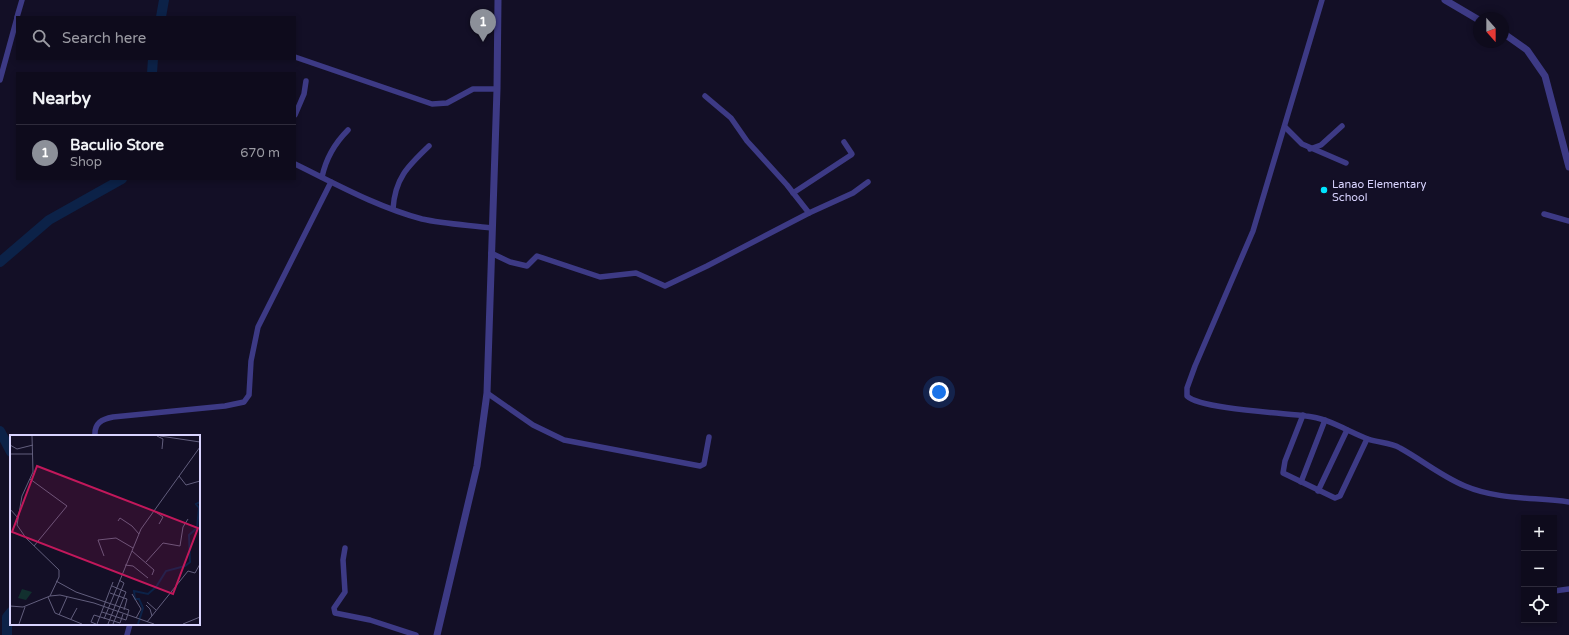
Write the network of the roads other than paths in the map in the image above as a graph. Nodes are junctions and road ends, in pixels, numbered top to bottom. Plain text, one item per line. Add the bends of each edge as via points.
1 (22, 0) edge
2 (498, 0) edge
3 (1322, 0) edge
4 (1445, 0) edge
5 (17, 16) edge
6 (1473, 16) edge
7 (16, 21) edge
8 (1509, 37) edge
9 (296, 57) edge
10 (0, 80) edge
11 (306, 82) dead end
12 (498, 89) junction
13 (705, 96) dead end
14 (296, 113) edge
15 (1342, 126) dead end
16 (1285, 127) junction
17 (348, 130) dead end
18 (1561, 135) junction
19 (1569, 139) edge
20 (844, 142) dead end
21 (429, 146) dead end
22 (1310, 149) junction
23 (1346, 163) dead end
24 (296, 164) edge
25 (1569, 167) edge
26 (322, 177) junction
27 (331, 182) junction
28 (868, 182) dead end
29 (793, 193) junction
30 (393, 209) junction
31 (809, 213) junction
32 (1544, 214) dead end
33 (1569, 221) edge
34 (492, 228) junction
35 (491, 253) junction
36 (487, 393) junction
37 (1303, 415) junction
38 (1325, 420) junction
39 (1347, 430) junction
40 (95, 435) edge
41 (709, 437) dead end
42 (1367, 439) junction
43 (1301, 482) junction
44 (1318, 491) junction
45 (1569, 502) edge
46 (345, 548) dead end
47 (1569, 590) edge
48 (1557, 591) edge
49 (130, 625) edge
50 (127, 635) edge
51 (416, 635) edge
52 (437, 635) edge

1 - 5 street
2 - 12 street
3 - 16 street
4 - 6 street
7 - 10 street
8 - 18 street via 1527,50 1540,66 1548,84
9 - 12 street via 432,104 447,103 473,89
11 - 14 street
12 - 34 street
13 - 29 street via 731,118 747,141
15 - 22 street via 1321,145
16 - 22 street
16 - 37 street via 1253,231 1195,366 1186,393 1188,398 1217,406
17 - 26 street via 335,144
18 - 19 street
18 - 25 street
20 - 29 street via 851,156
21 - 30 street via 400,177
22 - 23 street
24 - 26 street
26 - 27 street
27 - 30 street
27 - 40 street via 258,327 250,362 251,392 247,399 240,404 114,417 101,421 97,425
28 - 31 street via 853,193
29 - 31 street
30 - 34 street via 423,219
31 - 35 street via 665,286 636,273 600,277 537,256 527,266 510,262
32 - 33 street
34 - 35 street
35 - 36 street
36 - 41 street via 533,425 553,436 570,441 700,466 706,458
36 - 52 street via 478,466
37 - 38 street
37 - 43 street via 1282,471
38 - 39 street
38 - 43 street
39 - 42 street
39 - 44 street
42 - 44 street via 1339,497 1335,498
42 - 45 street via 1400,448 1448,477 1486,494
43 - 44 street
46 - 51 street via 345,592 334,608 334,613 370,620
47 - 48 street
49 - 50 street

